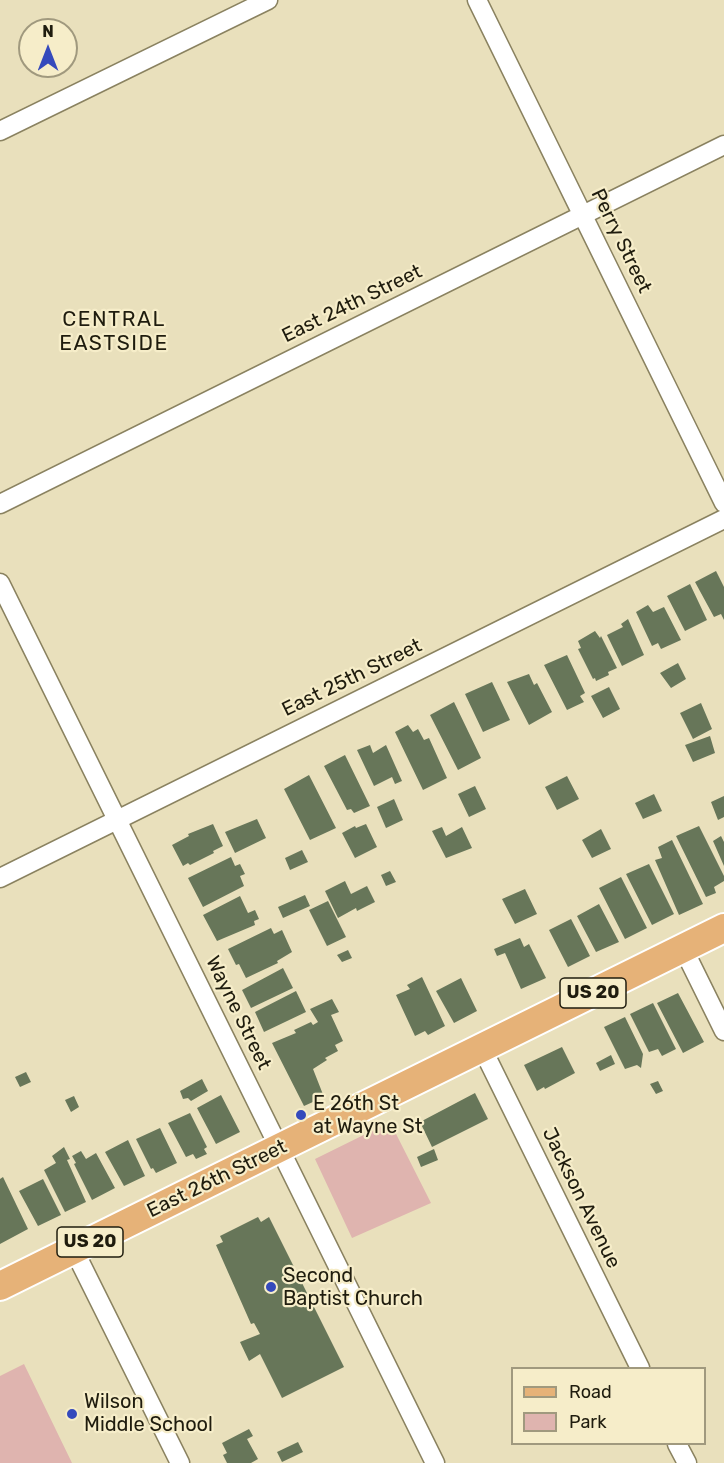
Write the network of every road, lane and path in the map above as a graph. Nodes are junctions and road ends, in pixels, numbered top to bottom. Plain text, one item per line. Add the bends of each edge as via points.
1 (268, 0) edge
2 (477, 0) edge
3 (0, 131) edge
4 (724, 145) edge
5 (583, 215) junction
6 (724, 503) edge
7 (0, 504) edge
8 (724, 519) edge
9 (0, 583) edge
10 (117, 820) junction
11 (0, 878) edge
12 (724, 928) edge
13 (683, 948) junction
14 (724, 1031) edge
15 (482, 1048) junction
16 (279, 1148) junction
17 (74, 1250) junction
18 (0, 1286) edge
19 (640, 1367) edge
20 (678, 1445) edge
21 (180, 1463) edge
22 (435, 1463) edge
23 (687, 1463) edge

1 - 3 street
2 - 5 street, Perry Street
4 - 5 street, East 24th Street
5 - 6 street, Perry Street
5 - 7 street, East 24th Street
8 - 10 street, East 25th Street
9 - 10 street, Wayne Street
10 - 11 street, East 25th Street
10 - 16 street, Wayne Street
12 - 13 main road, East 26th Street / US 20
13 - 14 street
13 - 15 main road, East 26th Street / US 20
15 - 16 main road, East 26th Street / US 20
15 - 19 street, Jackson Avenue
16 - 17 main road, East 26th Street / US 20
16 - 22 street, Wayne Street
17 - 18 main road, East 26th Street / US 20
17 - 21 street
20 - 23 street

